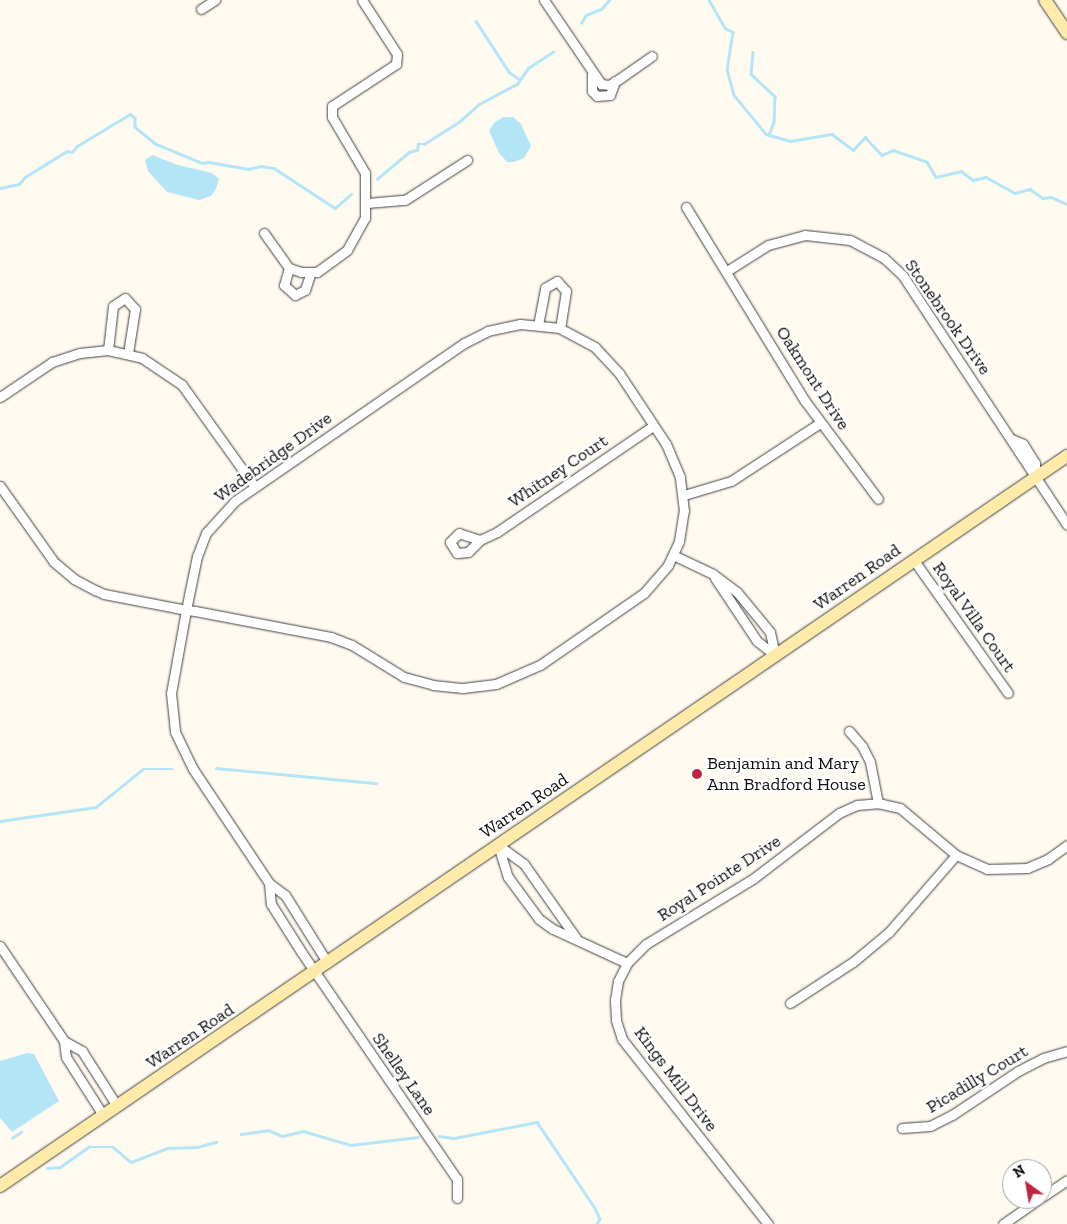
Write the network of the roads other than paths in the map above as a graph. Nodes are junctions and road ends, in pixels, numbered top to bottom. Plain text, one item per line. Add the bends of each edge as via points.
1 (215, 0) edge
2 (362, 0) edge
3 (544, 0) edge
4 (1046, 0) edge
5 (201, 9) dead end
6 (1067, 33) edge
7 (652, 56) dead end
8 (467, 160) dead end
9 (366, 203) junction
10 (686, 207) dead end
11 (264, 233) dead end
12 (289, 268) junction
13 (727, 271) junction
14 (311, 272) junction
15 (538, 324) junction
16 (560, 328) junction
17 (108, 350) junction
18 (128, 353) junction
19 (0, 397) edge
20 (820, 423) junction
21 (653, 426) junction
22 (1067, 456) edge
23 (1035, 476) junction
24 (0, 486) edge
25 (254, 487) junction
26 (684, 494) junction
27 (878, 499) dead end
28 (1067, 525) edge
29 (480, 540) dead end
30 (673, 555) junction
31 (913, 559) junction
32 (713, 574) junction
33 (186, 610) junction
34 (775, 655) junction
35 (1008, 693) dead end
36 (849, 731) dead end
37 (878, 803) junction
38 (1067, 845) edge
39 (498, 846) junction
40 (956, 855) junction
41 (269, 883) junction
42 (576, 938) junction
43 (0, 946) edge
44 (327, 962) junction
45 (627, 963) junction
46 (314, 971) junction
47 (790, 1003) dead end
48 (64, 1041) junction
49 (1067, 1052) edge
50 (117, 1106) junction
51 (103, 1115) junction
52 (902, 1128) dead end
53 (1067, 1180) edge
54 (0, 1186) edge
55 (1052, 1190) edge
56 (457, 1198) dead end
57 (1025, 1209) edge
58 (768, 1224) edge
59 (1003, 1224) edge

1 - 5 street
2 - 9 street via 397,54 396,64 332,106 332,117 365,173
3 - 7 street via 601,84 616,82
4 - 6 street
8 - 9 street via 405,200
9 - 14 street via 365,218 347,250 332,263
10 - 13 street, Oakmont Drive
11 - 12 street
12 - 14 street
12 - 14 street via 284,286 295,295 305,290
13 - 20 street, Oakmont Drive
13 - 23 street, Stonebrook Drive via 768,245 805,235 841,237 876,252 902,276
15 - 16 street, Wadebridge Drive
15 - 16 street via 545,288 557,282 566,291
15 - 25 street, Wadebridge Drive via 503,327 473,338
16 - 21 street, Wadebridge Drive via 607,358
17 - 18 street
17 - 18 street via 113,306 125,298 135,309
17 - 19 street via 80,353 58,360
18 - 25 street via 155,364 182,385
20 - 26 street via 731,481
20 - 27 street, Oakmont Drive
21 - 26 street, Wadebridge Drive via 674,460
21 - 29 street, Whitney Court via 497,532
22 - 23 street, Warren Road
23 - 28 street, Stonebrook Drive
23 - 31 street, Warren Road
24 - 33 street, Wadebridge Drive via 45,552 74,579 104,594
25 - 33 street, Wadebridge Drive via 226,508 206,533 196,556
26 - 30 street, Wadebridge Drive via 683,525
30 - 32 street
30 - 33 street, Wadebridge Drive via 660,576 644,592 540,665 510,680 477,687 448,688 415,681 352,645 331,637
31 - 34 street, Warren Road
31 - 35 street, Royal Villa Court
32 - 34 street via 757,641
32 - 34 street via 753,609 770,632
33 - 41 street, Wadebridge Drive via 171,692 175,732 186,759
34 - 39 street, Warren Road
36 - 37 street via 870,762
37 - 40 street, Royal Pointe Drive via 908,813
37 - 45 street, Royal Pointe Drive via 857,805 839,813 754,878 646,944
38 - 40 street, Royal Pointe Drive via 1038,864 1016,870 987,869
39 - 42 street via 524,864
39 - 42 street via 508,877 540,919
39 - 44 street, Warren Road
40 - 47 street via 922,898 874,945
41 - 44 street, Wadebridge Drive via 284,895
41 - 46 street, Wadebridge Drive via 271,904
42 - 45 street
43 - 48 street
44 - 46 street, Warren Road
45 - 58 street, Kings Mill Drive via 618,981 615,1000 616,1020 622,1039
46 - 50 street, Warren Road
46 - 56 street, Shelley Lane via 457,1179
48 - 50 street via 82,1051
48 - 51 street via 66,1057
49 - 52 street, Picadilly Court via 1043,1058 1018,1071 952,1115 927,1127
50 - 51 street, Warren Road
51 - 54 street, Warren Road
53 - 55 street
57 - 59 street

